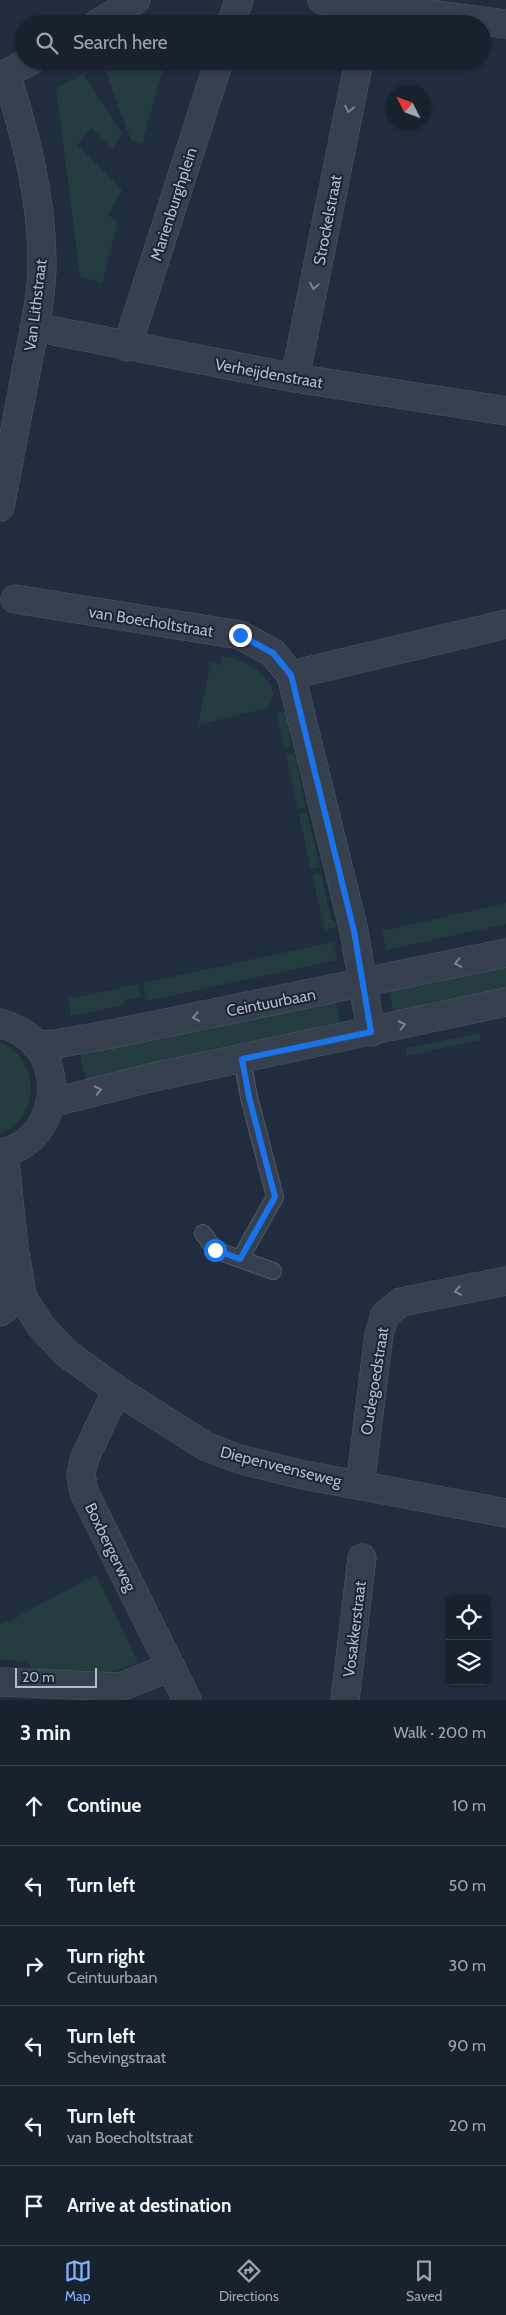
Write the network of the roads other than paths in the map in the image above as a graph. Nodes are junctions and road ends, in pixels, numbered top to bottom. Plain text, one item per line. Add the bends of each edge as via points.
1 (136, 0) edge
2 (238, 0) edge
3 (322, 0) edge
4 (368, 14) edge
5 (112, 15) edge
6 (234, 15) edge
7 (382, 15) edge
8 (491, 23) edge
9 (506, 24) edge
10 (15, 68) edge
11 (216, 70) edge
12 (357, 70) edge
13 (3, 74) edge
14 (34, 327) junction
15 (126, 347) junction
16 (295, 378) junction
17 (506, 411) edge
18 (0, 507) edge
19 (15, 599) dead end
20 (506, 624) edge
21 (291, 675) junction
22 (506, 953) edge
23 (362, 984) junction
24 (506, 1002) edge
25 (0, 1023) edge
26 (371, 1032) junction
27 (36, 1045) junction
28 (242, 1059) junction
29 (51, 1103) junction
30 (2, 1153) edge
31 (202, 1233) dead end
32 (240, 1259) junction
33 (0, 1263) edge
34 (273, 1271) dead end
35 (506, 1281) edge
36 (22, 1294) junction
37 (0, 1312) edge
38 (117, 1390) junction
39 (360, 1485) junction
40 (506, 1513) edge
41 (362, 1558) dead end
42 (171, 1667) junction
43 (0, 1682) edge
44 (60, 1692) edge
45 (187, 1700) edge
46 (346, 1700) edge

1 - 5 street
2 - 6 street
3 - 4 street
4 - 7 street
8 - 9 street
10 - 13 street
11 - 15 street, Marienburghplein
12 -> 16 street, Strockelstraat
13 - 14 street, Van Lithstraat via 22,121 40,217 42,266
14 - 15 street, Verheijdenstraat
14 - 18 street, Van Lithstraat
15 - 16 street, Verheijdenstraat
16 - 17 street, Verheijdenstraat
19 - 21 street, van Boecholtstraat via 240,635 273,653
20 - 21 street
21 - 23 street via 354,931
22 -> 23 street, Ceintuurbaan
23 - 26 street
23 -> 27 street, Ceintuurbaan via 112,1034
26 -> 24 street
25 - 27 street via 16,1029
26 - 28 street
27 - 29 street via 50,1072
29 -> 28 street
28 - 32 lane via 275,1197
29 - 30 street via 45,1120 34,1135
30 - 36 street, Diepenveenseweg
31 - 32 lane via 215,1250
32 - 34 lane
33 - 36 street, Diepenveenseweg
35 -> 39 street, Oudegoedstraat via 401,1302 385,1315 378,1335
36 - 37 street
36 - 38 street, Diepenveenseweg via 41,1326 66,1353
38 - 39 street, Diepenveenseweg via 205,1446 265,1466
38 - 42 street, Boxbergerweg via 85,1457 81,1474 84,1492
39 - 40 street, Diepenveenseweg
41 - 46 street, Vosakkerstraat
42 - 44 street via 120,1687
42 - 45 street, Boxbergerweg
43 - 44 street

